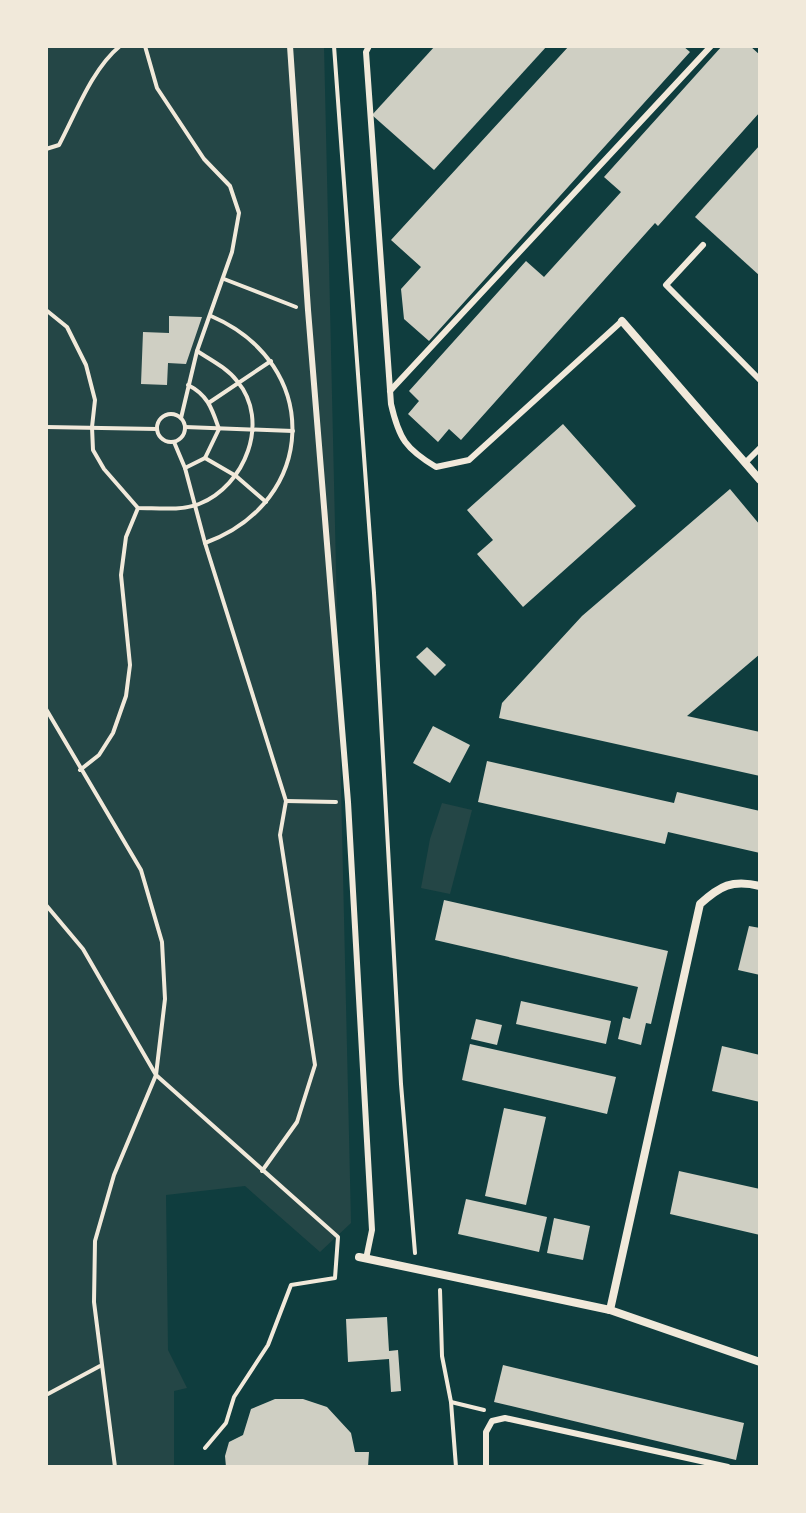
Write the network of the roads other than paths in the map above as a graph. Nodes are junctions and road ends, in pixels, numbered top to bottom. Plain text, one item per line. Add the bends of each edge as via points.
1 (290, 46) edge
2 (369, 46) edge
3 (711, 46) edge
4 (703, 245) dead end
5 (622, 321) joint
6 (760, 380) edge
7 (390, 391) junction
8 (760, 448) edge
9 (745, 463) junction
10 (760, 480) edge
11 (760, 886) edge
12 (363, 1258) joint
13 (610, 1310) junction
14 (760, 1362) edge
15 (486, 1467) edge
16 (728, 1467) edge

1 - 12 lane via 348,802 372,1230
2 - 7 lane
3 - 7 lane
4 - 6 lane via 666,285
5 - 7 lane via 469,460 436,467 412,452 396,424
5 - 9 street
8 - 9 lane
9 - 10 street
11 - 13 street via 745,882 719,887 700,904
12 - 13 street
13 - 14 street
15 - 16 lane via 486,1432 492,1421 505,1418

